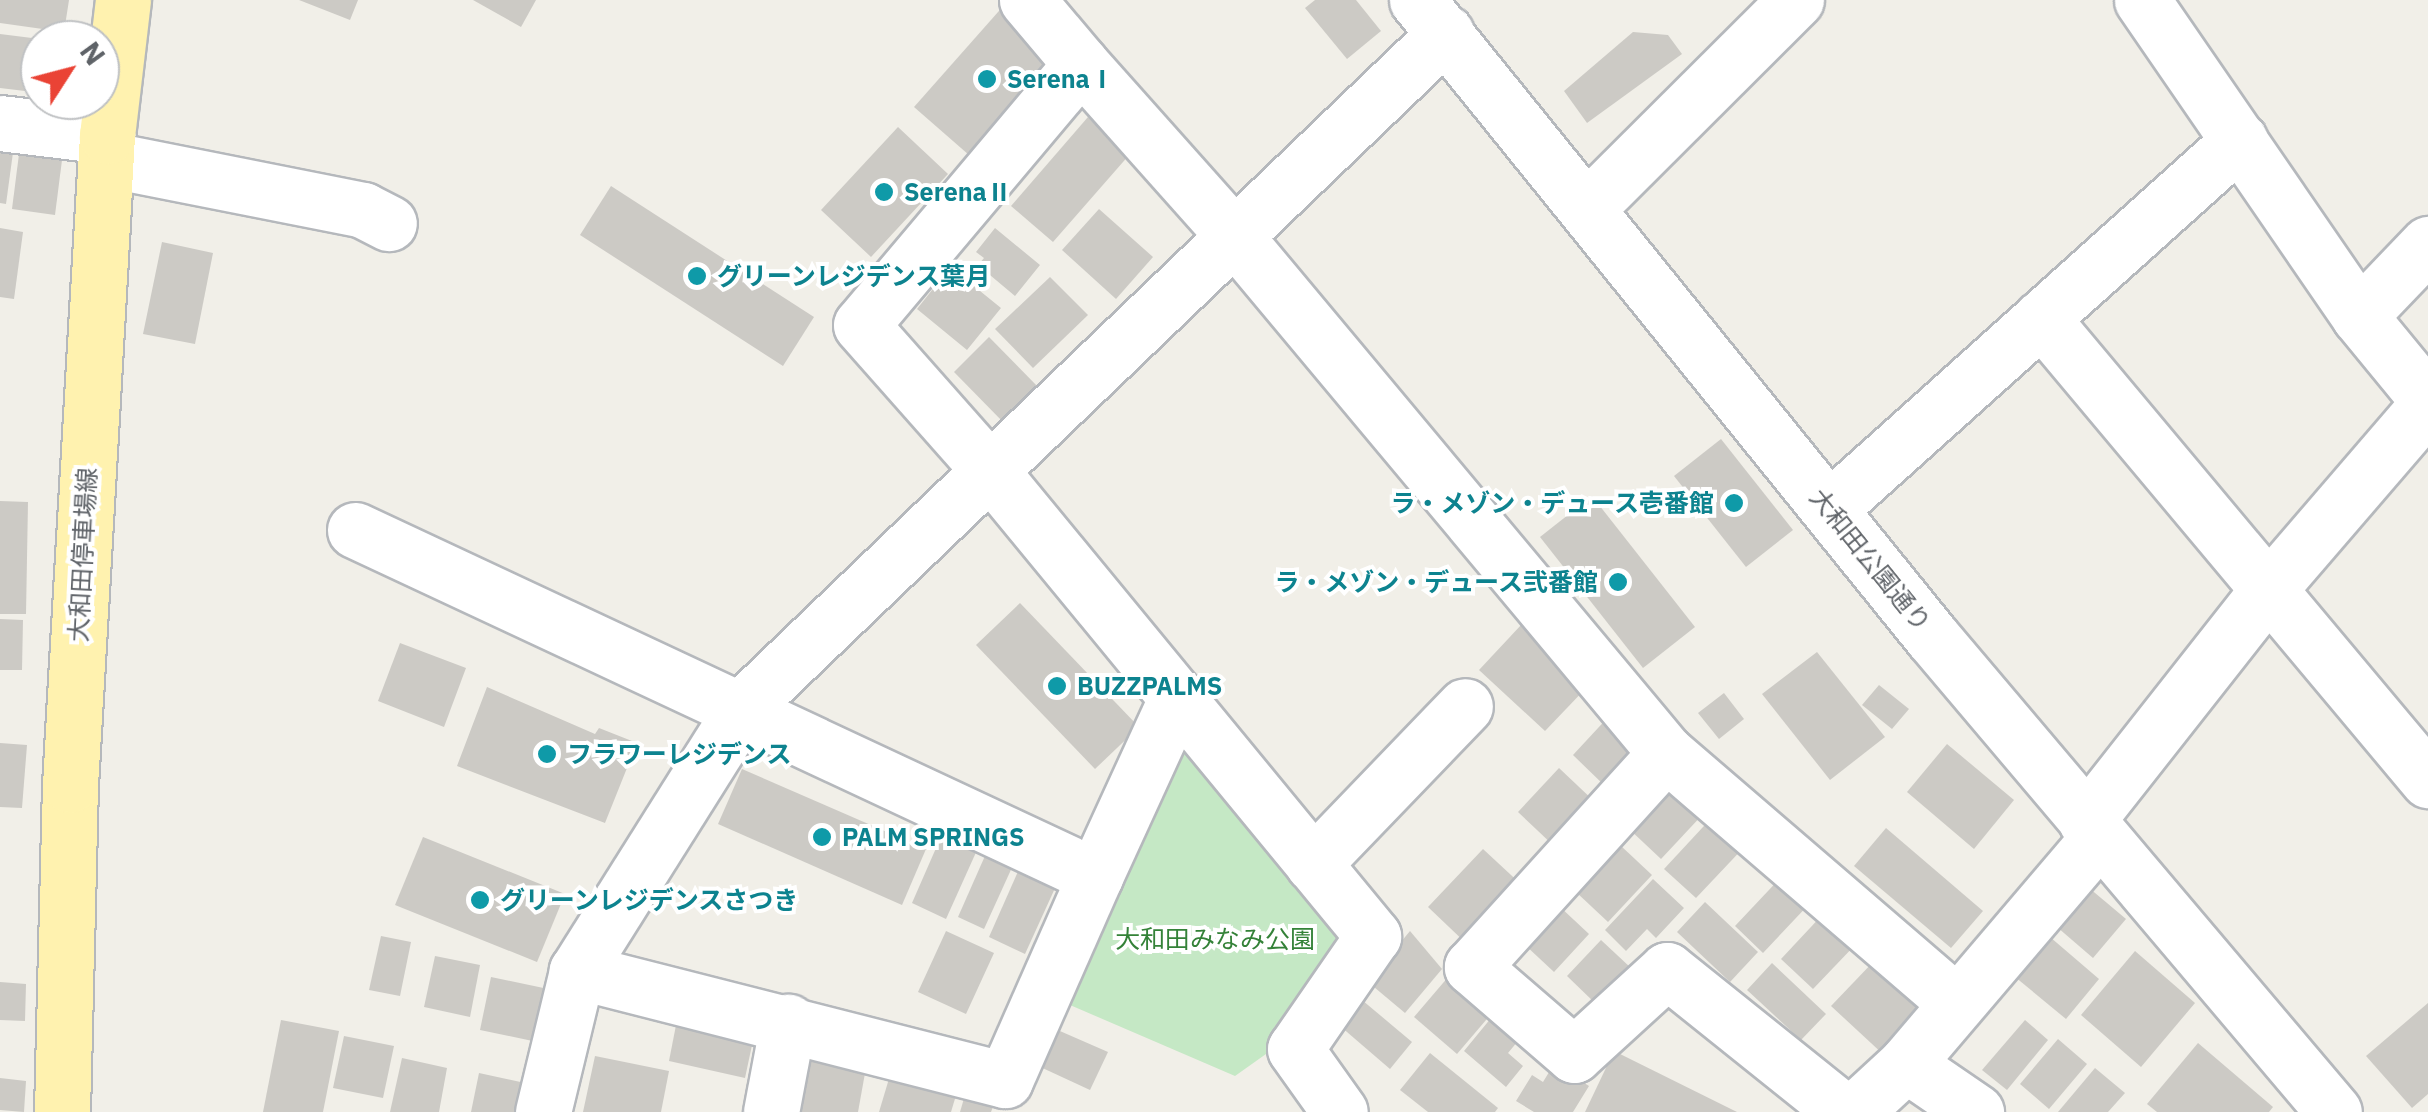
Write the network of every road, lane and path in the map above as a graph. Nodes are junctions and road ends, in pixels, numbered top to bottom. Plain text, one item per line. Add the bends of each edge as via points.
1 (123, 0) edge
2 (1027, 0) edge
3 (2142, 0) edge
4 (1788, 3) edge
5 (1431, 16) edge
6 (1082, 64) junction
7 (0, 123) edge
8 (2240, 140) junction
9 (107, 148) junction
10 (1587, 208) junction
11 (388, 223) dead end
12 (1235, 237) junction
13 (2428, 244) edge
14 (2359, 316) junction
15 (2041, 318) junction
16 (2428, 402) edge
17 (992, 473) junction
18 (1829, 509) junction
19 (355, 530) dead end
20 (2268, 590) junction
21 (1177, 697) junction
22 (1466, 706) dead end
23 (743, 707) junction
24 (1666, 753) junction
25 (2428, 780) edge
26 (2093, 828) junction
27 (1313, 864) junction
28 (1095, 876) junction
29 (577, 971) junction
30 (1954, 1001) junction
31 (788, 1022) junction
32 (1906, 1064) junction
33 (62, 1112) edge
34 (543, 1112) edge
35 (772, 1112) edge
36 (1340, 1112) edge
37 (1844, 1112) edge
38 (1854, 1112) edge
39 (1976, 1112) edge
40 (2334, 1112) edge

1 - 9 main road, 大和田停車場線
2 - 6 street
3 - 8 street
4 - 10 street
5 - 10 street, 大和田公園通り
5 - 12 street
6 - 12 street
6 - 17 street via 861,324
7 - 9 street
8 - 14 street
8 - 15 street
9 - 11 street via 364,210
9 - 33 main road, 大和田停車場線 via 70,785
10 - 18 street, 大和田公園通り
12 - 17 street
12 - 24 street
13 - 14 street
14 - 16 street
15 - 18 street
15 - 20 street
16 - 20 street
17 - 21 street
17 - 23 street
18 - 26 street, 大和田公園通り
19 - 23 street
20 - 25 street
20 - 26 street
21 - 27 street
21 - 28 street
22 - 27 street
23 - 28 street
23 - 29 street
24 - 30 street
24 - 37 street via 1472,966 1574,1054 1667,970
26 - 30 street
26 - 40 street, 大和田公園通り
27 - 36 street via 1373,936 1295,1049
28 - 31 street via 1005,1080
29 - 31 street
29 - 34 street
30 - 32 street
31 - 35 street
32 - 38 street
32 - 39 street

